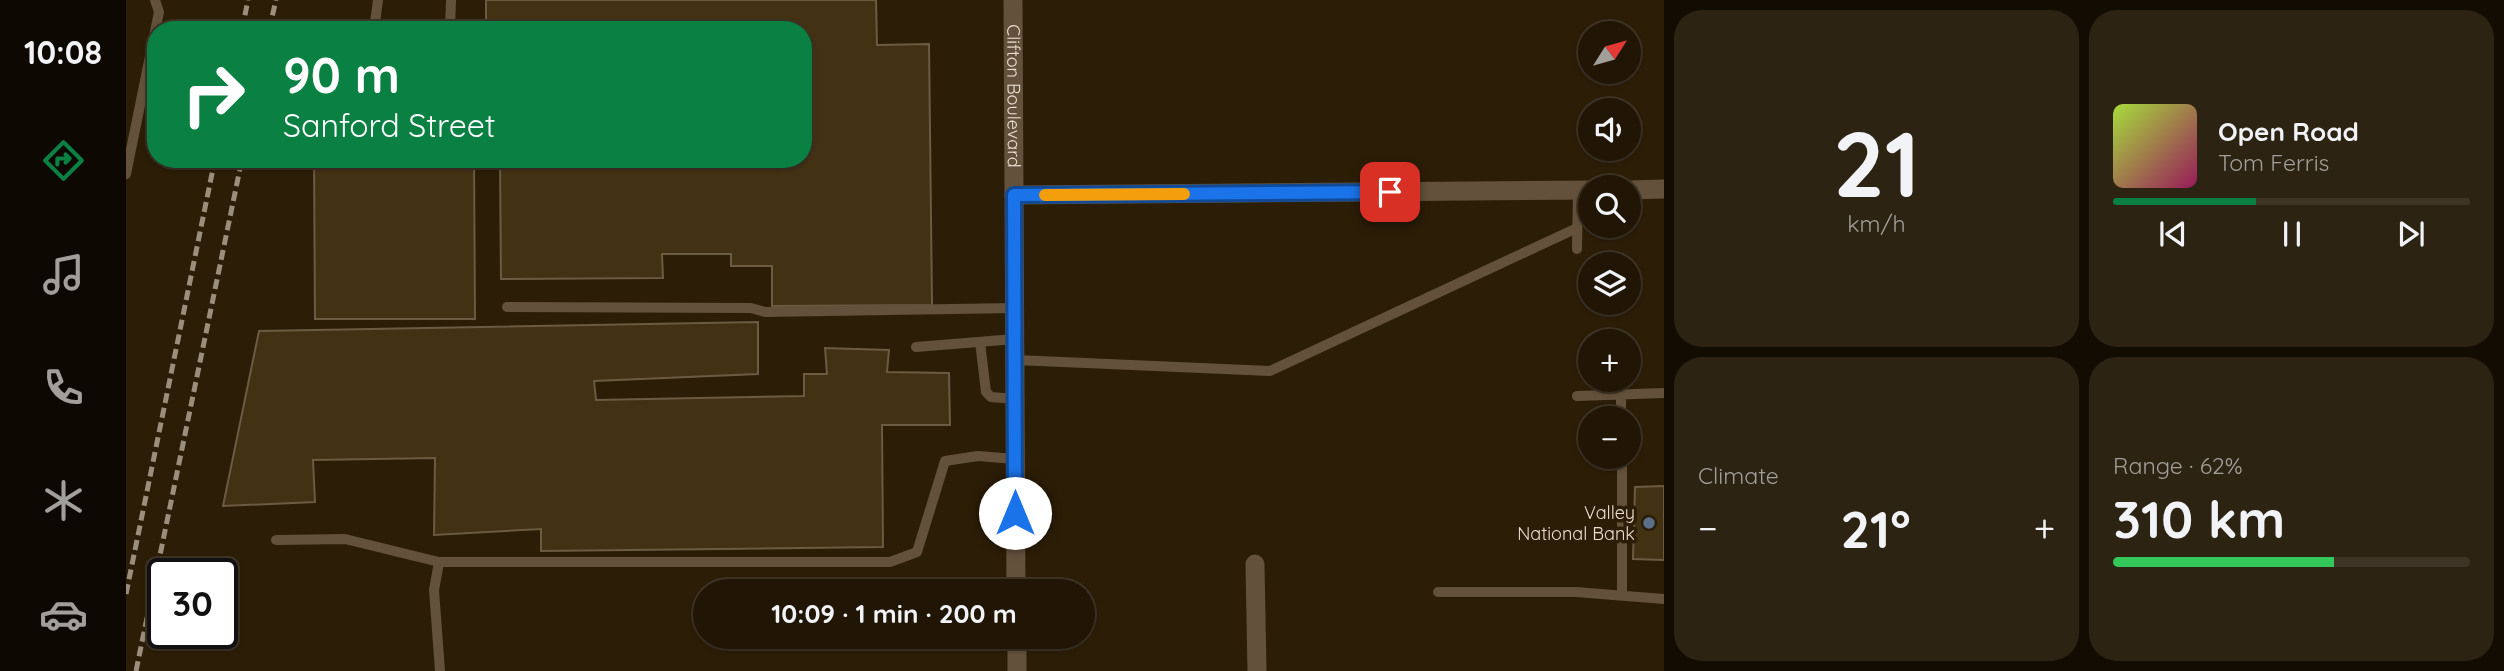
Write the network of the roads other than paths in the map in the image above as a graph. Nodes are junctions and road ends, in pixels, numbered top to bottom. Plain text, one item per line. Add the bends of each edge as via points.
1 (155, 0) edge
2 (378, 0) edge
3 (451, 0) edge
4 (1013, 0) edge
5 (157, 21) edge
6 (375, 21) edge
7 (450, 21) edge
8 (147, 71) edge
9 (126, 174) edge
10 (1578, 190) edge
11 (1641, 190) edge
12 (1664, 190) edge
13 (1014, 195) junction
14 (1578, 223) edge
15 (1577, 228) junction
16 (1577, 249) dead end
17 (507, 307) dead end
18 (1015, 308) junction
19 (1015, 339) junction
20 (980, 342) junction
21 (916, 347) dead end
22 (1015, 360) junction
23 (1664, 393) edge
24 (1621, 394) junction
25 (1577, 396) dead end
26 (1015, 399) junction
27 (1621, 406) edge
28 (1015, 459) junction
29 (1622, 469) edge
30 (276, 540) dead end
31 (439, 562) junction
32 (1255, 564) dead end
33 (1016, 579) edge
34 (1438, 592) dead end
35 (1622, 595) junction
36 (1664, 599) edge
37 (1017, 649) edge
38 (440, 671) edge
39 (1017, 671) edge
40 (1257, 671) edge

1 - 5 lane
2 - 6 lane
3 - 7 lane
4 - 13 street, Clifton Boulevard
8 - 9 lane
10 - 13 street
11 - 12 street
13 - 18 street, Clifton Boulevard
14 - 15 lane
15 - 16 lane
15 - 22 lane via 1270,371
17 - 18 lane via 660,305 765,312
18 - 19 street, Clifton Boulevard
19 - 20 lane
19 - 22 street, Clifton Boulevard
20 - 21 lane
20 - 26 lane via 986,392 991,397
22 - 26 street, Clifton Boulevard
23 - 24 lane
24 - 25 lane
24 - 27 lane
26 - 28 street, Clifton Boulevard
28 - 31 lane via 978,456 945,461 917,552 890,562
28 - 33 street, Clifton Boulevard
29 - 35 lane
30 - 31 lane via 345,539
31 - 38 lane via 434,590
32 - 40 street
34 - 35 lane
35 - 36 lane
37 - 39 street

